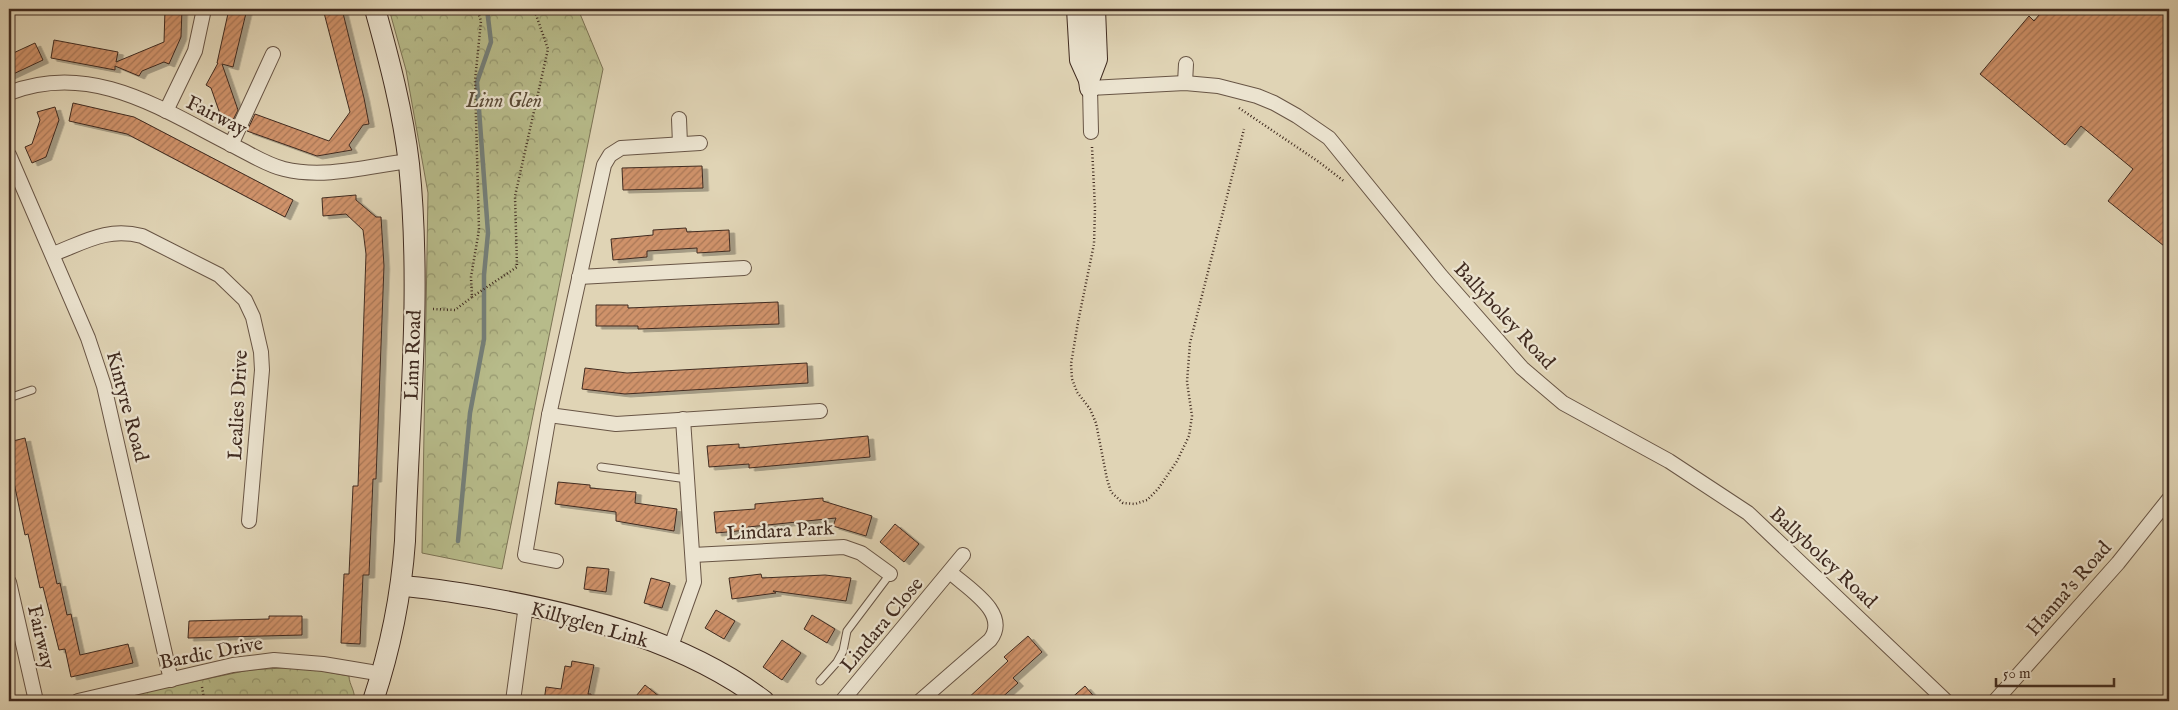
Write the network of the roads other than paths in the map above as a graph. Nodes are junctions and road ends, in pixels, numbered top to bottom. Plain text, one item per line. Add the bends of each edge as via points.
1 (204, 9) edge
2 (375, 9) edge
3 (1077, 9) edge
4 (1095, 9) edge
5 (273, 54) dead end
6 (1186, 64) dead end
7 (1185, 83) junction
8 (1089, 84) junction
9 (9, 93) edge
10 (166, 111) junction
11 (679, 119) dead end
12 (1091, 132) road end
13 (680, 144) junction
14 (700, 144) dead end
15 (231, 145) junction
16 (9, 155) edge
17 (409, 161) junction
18 (53, 254) junction
19 (744, 268) dead end
20 (579, 277) junction
21 (32, 390) dead end
22 (9, 398) edge
23 (820, 411) dead end
24 (549, 415) junction
25 (684, 419) junction
26 (601, 467) dead end
27 (688, 480) junction
28 (2169, 499) edge
29 (249, 521) dead end
30 (693, 555) junction
31 (963, 555) dead end
32 (556, 561) dead end
33 (950, 572) junction
34 (890, 574) joint
35 (9, 582) edge
36 (402, 586) junction
37 (526, 605) junction
38 (670, 649) junction
39 (382, 676) junction
40 (171, 680) junction
41 (820, 681) dead end
42 (36, 701) edge
43 (78, 701) edge
44 (373, 701) edge
45 (513, 701) edge
46 (764, 701) edge
47 (842, 701) edge
48 (920, 701) edge
49 (1946, 701) edge
50 (1995, 701) edge

1 - 10 street via 195,51
2 - 17 street, Linn Road via 394,82
3 - 8 street via 1080,60
4 - 8 street via 1097,59
5 - 15 street
6 - 7 street
7 - 8 street, Ballyboley Road
7 - 49 street, Ballyboley Road via 1218,86 1257,96 1297,116 1329,138 1441,276 1522,368 1563,403 1669,461 1748,514
8 - 12 street
9 - 10 street, Fairway via 54,82 90,83 112,88
10 - 15 street, Fairway
11 - 13 street
13 - 14 street
13 - 20 street via 621,148 610,155 604,165
15 - 17 street, Fairway via 271,164 301,172
16 - 18 street, Kintyre Road
17 - 36 street, Linn Road via 414,308
18 - 29 street, Lealies Drive via 113,232 142,236 219,275 245,300 258,335 262,370
18 - 40 street, Kintyre Road via 104,386
19 - 20 street
20 - 24 street
21 - 22 lane
23 - 25 street
24 - 25 street via 607,423
24 - 32 street via 525,555
25 - 27 street
26 - 27 lane
27 - 30 street
28 - 50 street, Hanna's Road via 2118,563
30 - 34 street, Lindara Park via 844,547 861,553
30 - 38 street via 694,582
31 - 33 street, Lindara Close
33 - 47 street, Lindara Close
33 - 48 street, Lindara Close via 992,610 996,620 995,632 990,640
34 - 41 lane via 847,631 843,651
35 - 42 street, Fairway
36 - 37 street, Killyglen Link
36 - 39 street, Linn Road
37 - 38 street, Killyglen Link via 569,614
37 - 45 street
38 - 46 street, Killyglen Link via 747,688
39 - 40 street, Bardic Drive via 323,664 274,660
39 - 44 street, Linn Road
40 - 43 street, Bardic Drive

